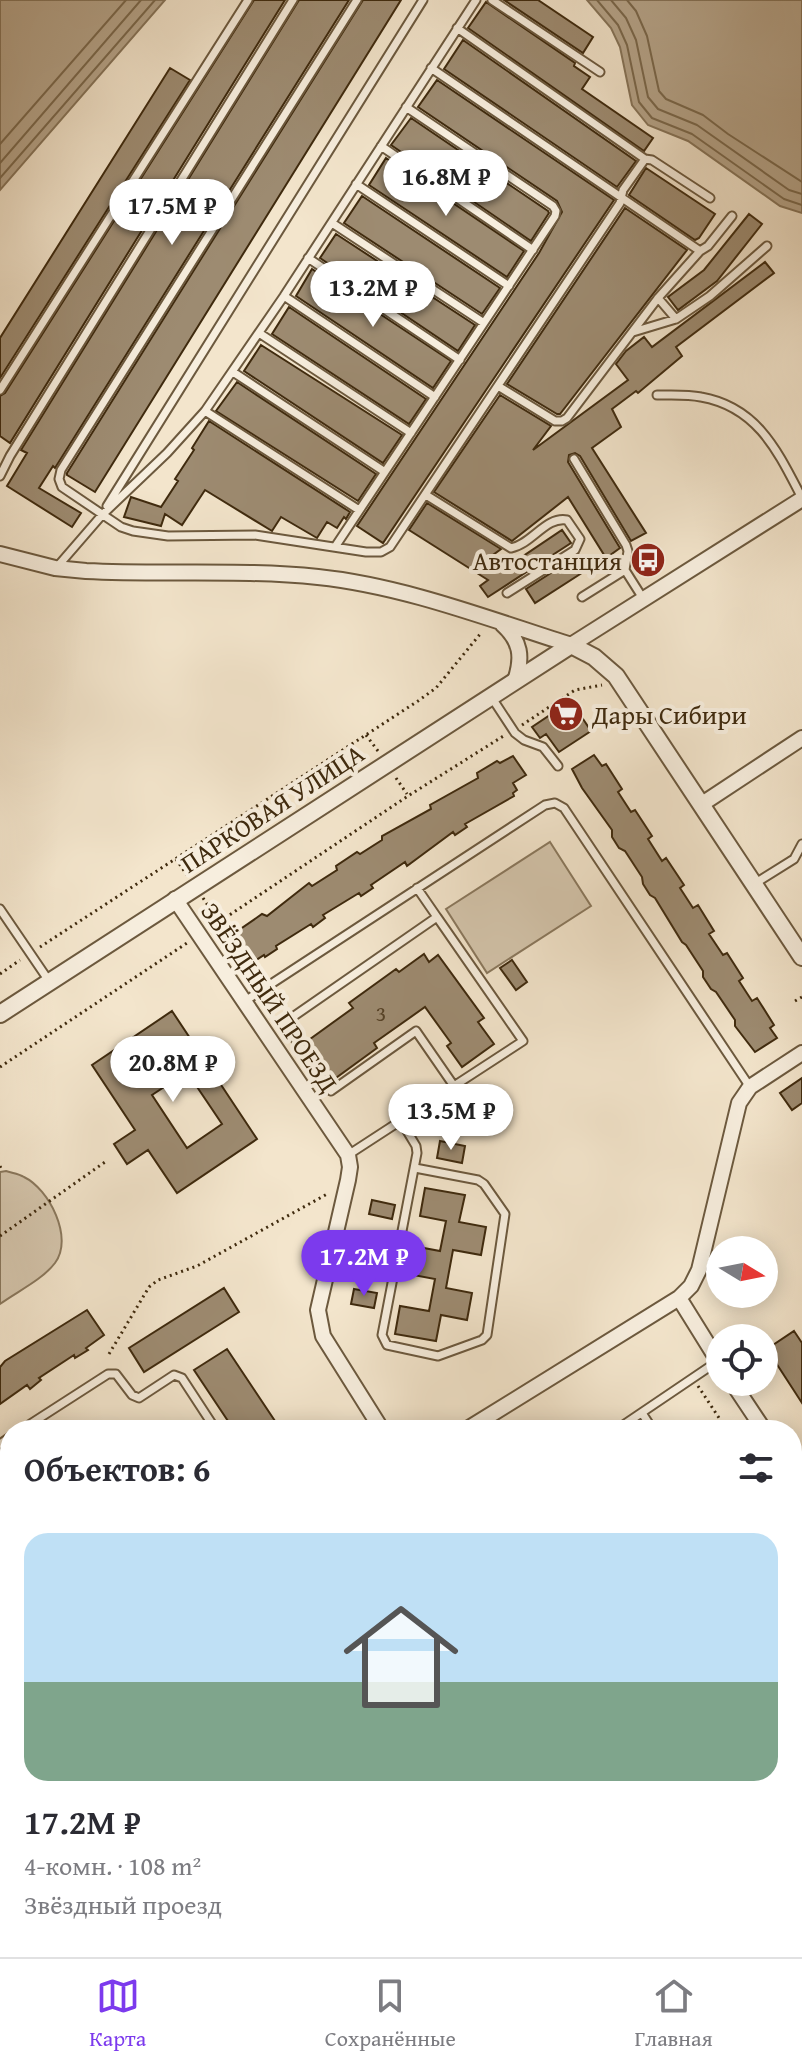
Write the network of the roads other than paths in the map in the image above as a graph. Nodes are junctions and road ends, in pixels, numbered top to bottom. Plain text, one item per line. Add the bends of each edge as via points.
1 (248, 0) edge
2 (293, 0) edge
3 (357, 0) edge
4 (423, 0) edge
5 (476, 0) edge
6 (492, 0) edge
7 (457, 28) junction
8 (431, 68) junction
9 (600, 72) dead end
10 (406, 107) junction
11 (381, 146) junction
12 (645, 159) junction
13 (356, 184) junction
14 (621, 198) junction
15 (710, 198) dead end
16 (732, 216) dead end
17 (332, 223) junction
18 (767, 246) dead end
19 (533, 250) junction
20 (700, 251) junction
21 (308, 258) junction
22 (509, 286) junction
23 (284, 296) junction
24 (658, 298) junction
25 (676, 319) junction
26 (484, 323) junction
27 (259, 333) junction
28 (633, 333) junction
29 (460, 360) junction
30 (233, 372) junction
31 (498, 386) junction
32 (0, 390) edge
33 (657, 395) dead end
34 (435, 397) junction
35 (205, 411) junction
36 (411, 433) junction
37 (0, 451) edge
38 (10, 456) junction
39 (574, 459) dead end
40 (385, 472) junction
41 (0, 476) edge
42 (426, 495) junction
43 (802, 499) edge
44 (359, 510) junction
45 (102, 515) junction
46 (335, 547) junction
47 (0, 554) edge
48 (55, 568) junction
49 (625, 570) junction
50 (507, 593) dead end
51 (582, 597) dead end
52 (644, 600) junction
53 (498, 621) junction
54 (571, 645) junction
55 (515, 681) junction
56 (491, 696) junction
57 (802, 738) edge
58 (558, 766) dead end
59 (702, 804) junction
60 (802, 844) edge
61 (798, 859) edge
62 (754, 884) junction
63 (417, 888) junction
64 (175, 899) junction
65 (0, 909) edge
66 (437, 917) junction
67 (802, 957) edge
68 (49, 981) junction
69 (245, 1001) junction
70 (0, 1014) edge
71 (802, 1053) edge
72 (454, 1086) junction
73 (750, 1087) junction
74 (401, 1121) junction
75 (348, 1155) junction
76 (415, 1168) junction
77 (679, 1298) junction
78 (706, 1341) edge
79 (706, 1370) edge
80 (741, 1396) edge
81 (642, 1413) junction
82 (37, 1420) edge
83 (209, 1420) edge
84 (376, 1420) edge
85 (482, 1420) edge
86 (631, 1420) edge
87 (647, 1420) edge
88 (757, 1420) edge

1 - 32 lane
2 - 38 lane
3 - 45 lane via 61,470 62,487
4 - 45 lane
5 - 7 lane
6 - 9 lane
7 - 8 lane
7 - 12 lane
8 - 10 lane
8 - 14 lane
10 - 11 lane
10 - 19 lane via 553,206 555,216
11 - 13 lane
11 - 19 lane
12 - 14 lane
12 - 15 lane
13 - 17 lane
13 - 22 lane
14 - 20 lane
14 - 31 lane
16 - 20 lane
17 - 21 lane
17 - 26 lane
18 - 25 lane
19 - 22 lane
20 - 24 lane
21 - 23 lane
21 - 29 lane
22 - 26 lane
23 - 27 lane
23 - 34 lane
24 - 25 lane
24 - 28 lane
25 - 28 lane
26 - 29 lane
27 - 30 lane
27 - 36 lane
28 - 31 lane via 562,421
29 - 34 lane
30 - 35 lane
30 - 40 lane
31 - 42 lane
33 - 43 lane via 711,399 753,421
34 - 36 lane
35 - 44 lane
35 - 45 lane
36 - 40 lane
37 - 38 lane
38 - 41 lane
39 - 49 lane via 626,545
40 - 44 lane
42 - 46 lane via 390,547 381,552
42 - 50 lane via 511,548 555,520 567,520 580,539 575,550
43 - 52 street
44 - 46 lane
45 - 46 lane via 121,527 150,534 255,535
45 - 48 lane
47 - 48 street
48 - 53 street via 319,577
49 - 51 lane
49 - 52 lane
52 - 54 street
53 - 54 street
53 - 55 street via 518,642
54 - 55 street, ПАРКОВАЯ УЛИЦА
54 - 59 street via 616,676
55 - 56 street, ПАРКОВАЯ УЛИЦА
56 - 58 lane via 513,730 543,747
56 - 64 street, ПАРКОВАЯ УЛИЦА
57 - 59 street
59 - 62 street
60 - 61 lane
61 - 62 lane
62 - 67 street
63 - 66 lane
63 - 69 lane
63 - 73 lane via 545,805 564,808
64 - 68 street, ПАРКОВАЯ УЛИЦА
64 - 69 street, ЗВЁЗДНЫЙ ПРОЕЗД
65 - 68 lane
66 - 72 lane via 523,1041
66 - 72 lane via 284,1023 331,1091 416,1031
68 - 70 street, ПАРКОВАЯ УЛИЦА
69 - 75 street, ЗВЁЗДНЫЙ ПРОЕЗД
71 - 73 street
72 - 74 lane
73 - 77 street via 739,1103 699,1270
74 - 75 lane
74 - 76 lane via 416,1146
75 - 84 street via 348,1180 319,1322
76 - 76 lane via 382,1335 387,1345 445,1355 487,1335 505,1214 478,1180
77 - 78 street
77 - 85 street
79 - 81 lane
80 - 88 street
81 - 86 lane
81 - 87 lane
82 - 83 lane via 108,1374 116,1374 139,1398 174,1375 182,1378

